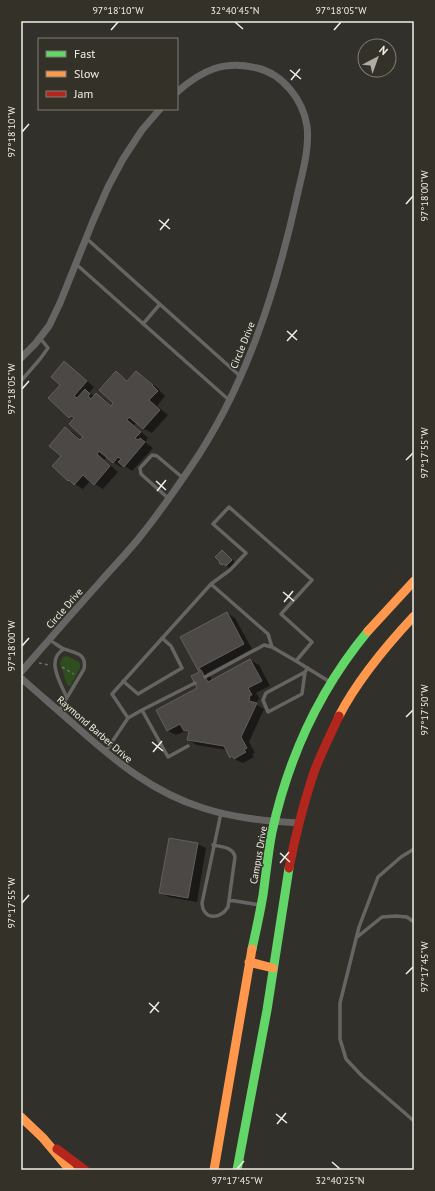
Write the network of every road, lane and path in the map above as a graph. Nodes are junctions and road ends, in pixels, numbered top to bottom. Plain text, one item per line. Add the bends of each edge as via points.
1 (178, 91) edge
2 (159, 110) edge
3 (86, 238) junction
4 (76, 264) junction
5 (160, 304) junction
6 (143, 324) junction
7 (40, 338) junction
8 (21, 358) edge
9 (240, 376) junction
10 (21, 381) edge
11 (229, 400) junction
12 (183, 478) junction
13 (169, 499) junction
14 (414, 581) edge
15 (211, 584) junction
16 (414, 616) edge
17 (162, 638) junction
18 (49, 640) junction
19 (272, 647) junction
20 (64, 649) junction
21 (296, 661) junction
22 (308, 668) junction
23 (21, 672) edge
24 (305, 672) junction
25 (205, 677) dead end
26 (21, 678) edge
27 (123, 681) junction
28 (195, 683) dead end
29 (332, 683) junction
30 (67, 698) junction
31 (142, 710) junction
32 (59, 711) junction
33 (128, 718) junction
34 (188, 746) dead end
35 (105, 752) junction
36 (221, 813) junction
37 (275, 821) junction
38 (299, 823) junction
39 (214, 845) junction
40 (414, 849) edge
41 (229, 900) junction
42 (261, 905) junction
43 (414, 922) edge
44 (356, 938) junction
45 (249, 962) junction
46 (273, 968) junction
47 (21, 1117) edge
48 (414, 1121) edge
49 (42, 1138) junction
50 (70, 1170) edge
51 (85, 1170) edge
52 (214, 1170) edge
53 (237, 1170) edge

1 - 9 street, Circle Drive via 202,73 219,67 237,65 262,69 287,85 297,98 307,124 305,162 289,234 262,323
2 - 3 street via 142,130 120,165
3 - 4 street
3 - 5 lane
4 - 6 lane
4 - 7 street via 58,309
5 - 6 lane
5 - 9 lane
6 - 11 lane
7 - 8 street
7 - 10 lane via 48,348
9 - 11 street, Circle Drive
11 - 12 street, Circle Drive via 214,430
12 - 13 street, Circle Drive
12 - 13 lane via 157,456 152,455 140,468 141,474
13 - 18 street, Circle Drive via 143,534
14 - 29 main road, Campus Drive via 354,648
15 - 17 lane
15 - 19 lane via 268,634
15 - 21 lane via 230,570 246,553 213,524 229,506 312,580 281,614 312,642
16 - 38 main road via 394,637 355,688 344,707 316,768
17 - 27 lane
17 - 27 lane via 171,646 182,668 138,694
18 - 20 lane
18 - 23 street, Circle Drive
19 - 21 lane
19 - 25 lane via 264,646
20 - 30 lane via 59,652 54,662
20 - 30 lane via 80,655 85,664
21 - 22 lane
22 - 24 lane
22 - 29 lane
24 - 24 lane via 266,693 262,700 268,712 302,694
26 - 32 street, Raymond Barber Drive
27 - 33 lane via 112,694
28 - 31 lane
29 - 37 main road, Campus Drive via 303,736
30 - 32 lane
31 - 33 lane
31 - 34 lane via 168,757
32 - 35 street, Raymond Barber Drive
33 - 35 lane
35 - 36 street, Raymond Barber Drive via 149,784 174,797
36 - 37 street, Raymond Barber Drive
36 - 39 lane
37 - 38 street, Raymond Barber Drive
37 - 42 main road, Campus Drive
38 - 46 main road
39 - 41 lane via 230,849 234,853
39 - 41 lane via 202,908 209,916 215,917 225,912
40 - 44 lane via 378,877
41 - 42 lane
42 - 45 main road, Campus Drive
43 - 44 lane via 408,917 382,917
44 - 48 lane via 340,1003 340,1039 346,1059
45 - 46 main road
45 - 52 main road, Campus Drive
46 - 53 main road
47 - 49 main road
49 - 50 main road
49 - 51 main road

